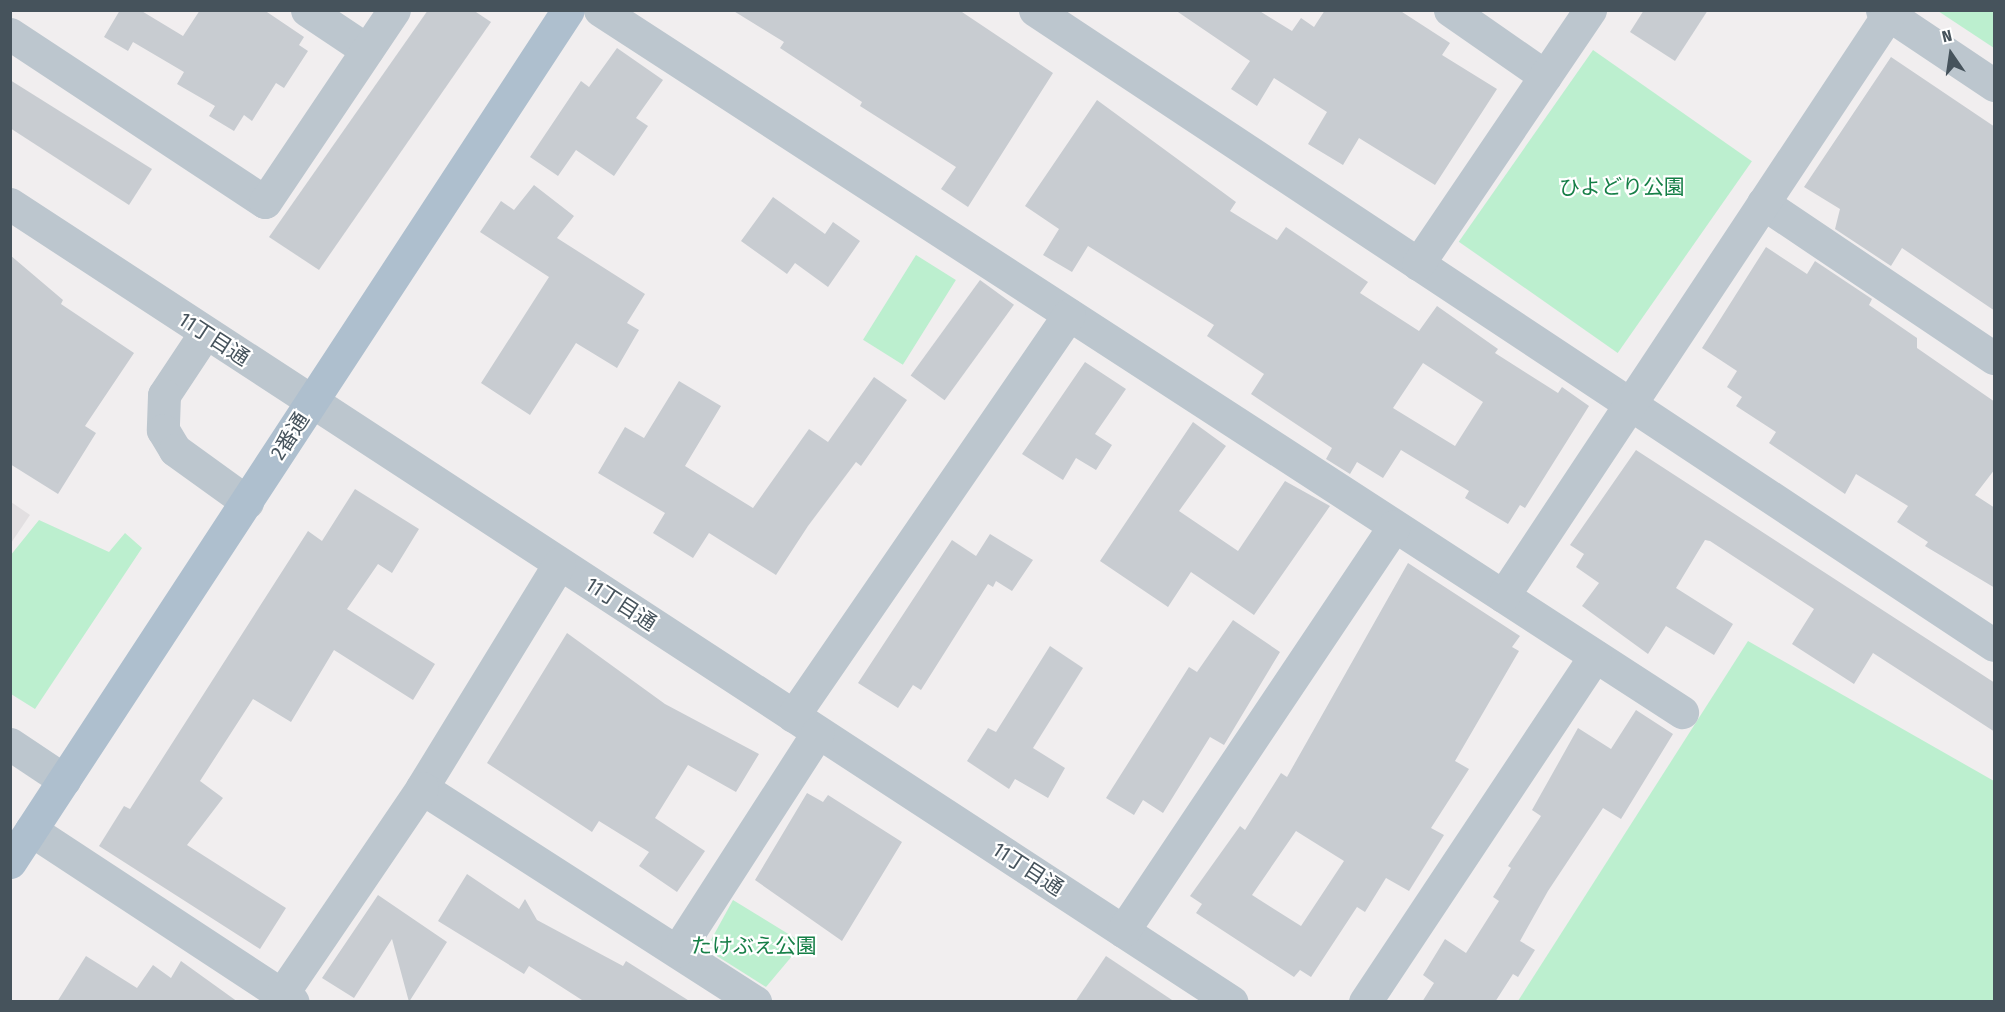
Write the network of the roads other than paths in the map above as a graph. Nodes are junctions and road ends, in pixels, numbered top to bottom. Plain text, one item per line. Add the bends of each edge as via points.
1 (308, 10) edge
2 (394, 10) edge
3 (568, 10) edge
4 (600, 10) edge
5 (1035, 10) edge
6 (1450, 10) edge
7 (1590, 10) edge
8 (1885, 13) edge
9 (10, 34) edge
10 (367, 50) junction
11 (1545, 76) junction
12 (1995, 85) edge
13 (1763, 203) junction
14 (10, 204) edge
15 (1418, 264) junction
16 (1069, 315) junction
17 (205, 333) junction
18 (1995, 357) edge
19 (312, 403) junction
20 (1630, 404) junction
21 (247, 502) junction
22 (1394, 526) junction
23 (559, 564) junction
24 (1503, 596) junction
25 (1995, 645) edge
26 (1595, 656) junction
27 (1682, 712) dead end
28 (806, 724) junction
29 (10, 744) edge
30 (64, 780) junction
31 (422, 788) junction
32 (31, 830) junction
33 (10, 862) edge
34 (1123, 931) junction
35 (677, 951) junction
36 (289, 999) edge
37 (755, 1002) edge
38 (1232, 1002) edge
39 (1365, 1002) edge

1 - 10 street
2 - 10 street
3 - 19 main road, 2番通
4 - 16 street
5 - 15 street
6 - 11 street
7 - 11 street
8 - 12 street
8 - 13 street
9 - 10 street via 265,202
11 - 15 street
13 - 18 street
13 - 20 street
14 - 17 street, 11丁目通
15 - 20 street
16 - 22 street
16 - 28 street
17 - 19 street, 11丁目通
17 - 21 street via 164,395 163,430 175,450
19 - 21 main road, 2番通
19 - 23 street, 11丁目通
20 - 24 street
20 - 25 street
21 - 30 main road, 2番通
22 - 24 street
22 - 34 street
23 - 28 street, 11丁目通
23 - 31 street
24 - 26 street
26 - 27 street
26 - 39 street
28 - 34 street, 11丁目通
28 - 35 street
29 - 30 street
30 - 32 main road, 2番通
31 - 35 street
31 - 36 street
32 - 33 main road, 2番通
32 - 36 street
34 - 38 street, 11丁目通
35 - 37 street

